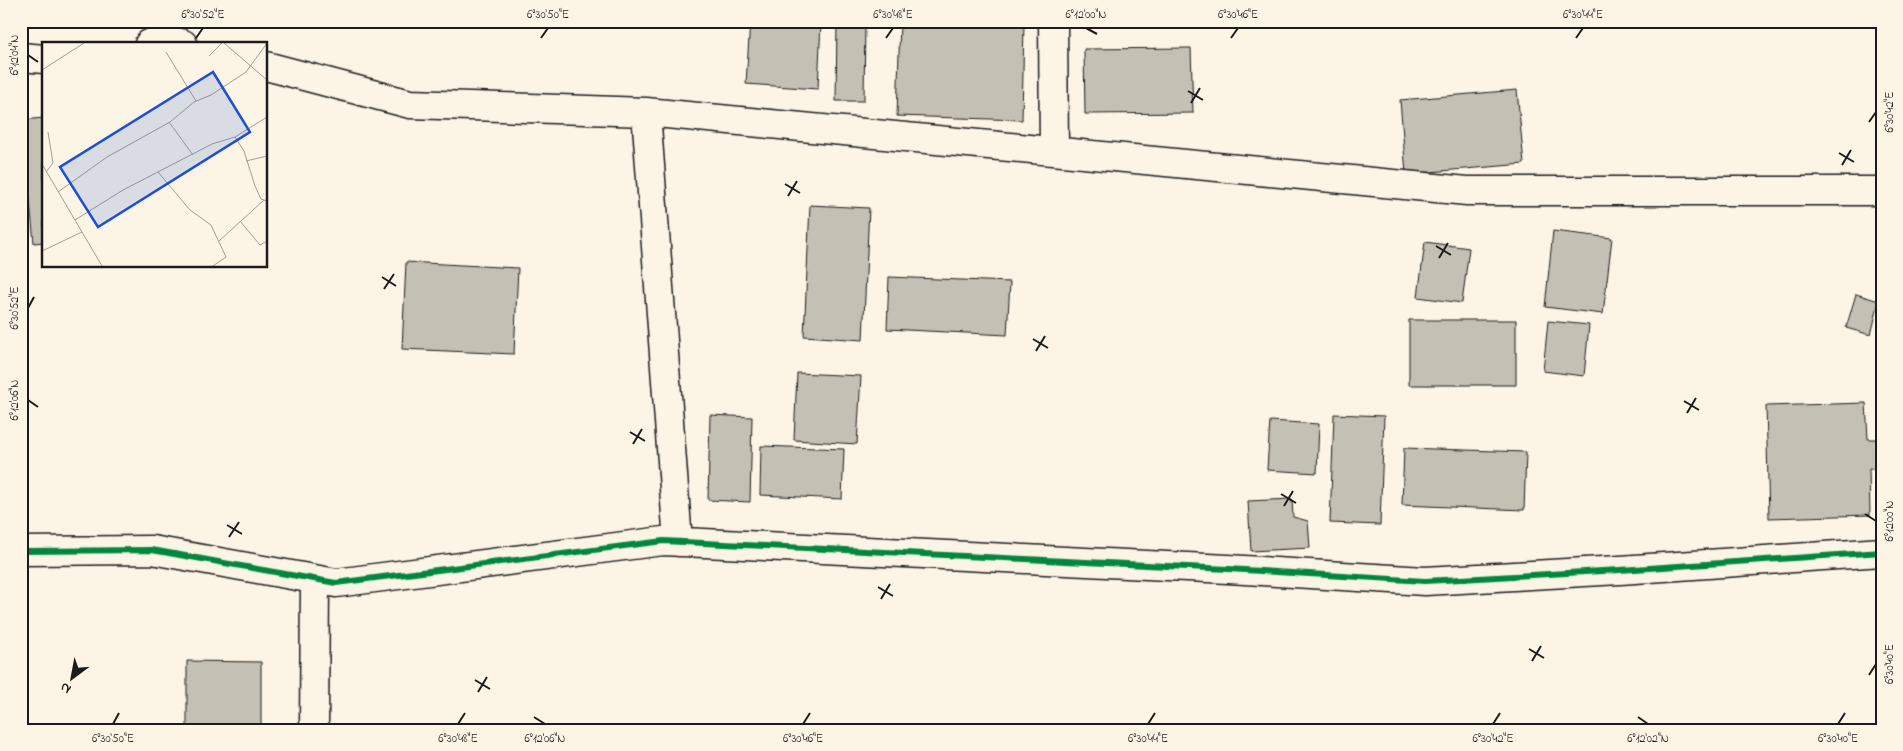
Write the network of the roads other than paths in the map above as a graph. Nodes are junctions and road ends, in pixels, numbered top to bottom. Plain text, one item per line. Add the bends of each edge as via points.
1 (1053, 21) edge
2 (21, 57) edge
3 (42, 58) edge
4 (268, 67) edge
5 (646, 112) junction
6 (1054, 151) junction
7 (1882, 191) edge
8 (678, 542) junction
9 (21, 551) edge
10 (1882, 552) edge
11 (315, 580) junction
12 (314, 730) edge

1 - 6 street
2 - 3 street
4 - 5 street via 410,104
5 - 6 street
5 - 8 street
6 - 7 street via 1467,191
8 - 10 street via 1425,581
8 - 11 street via 664,541 336,583
9 - 11 street via 152,550
11 - 12 street

